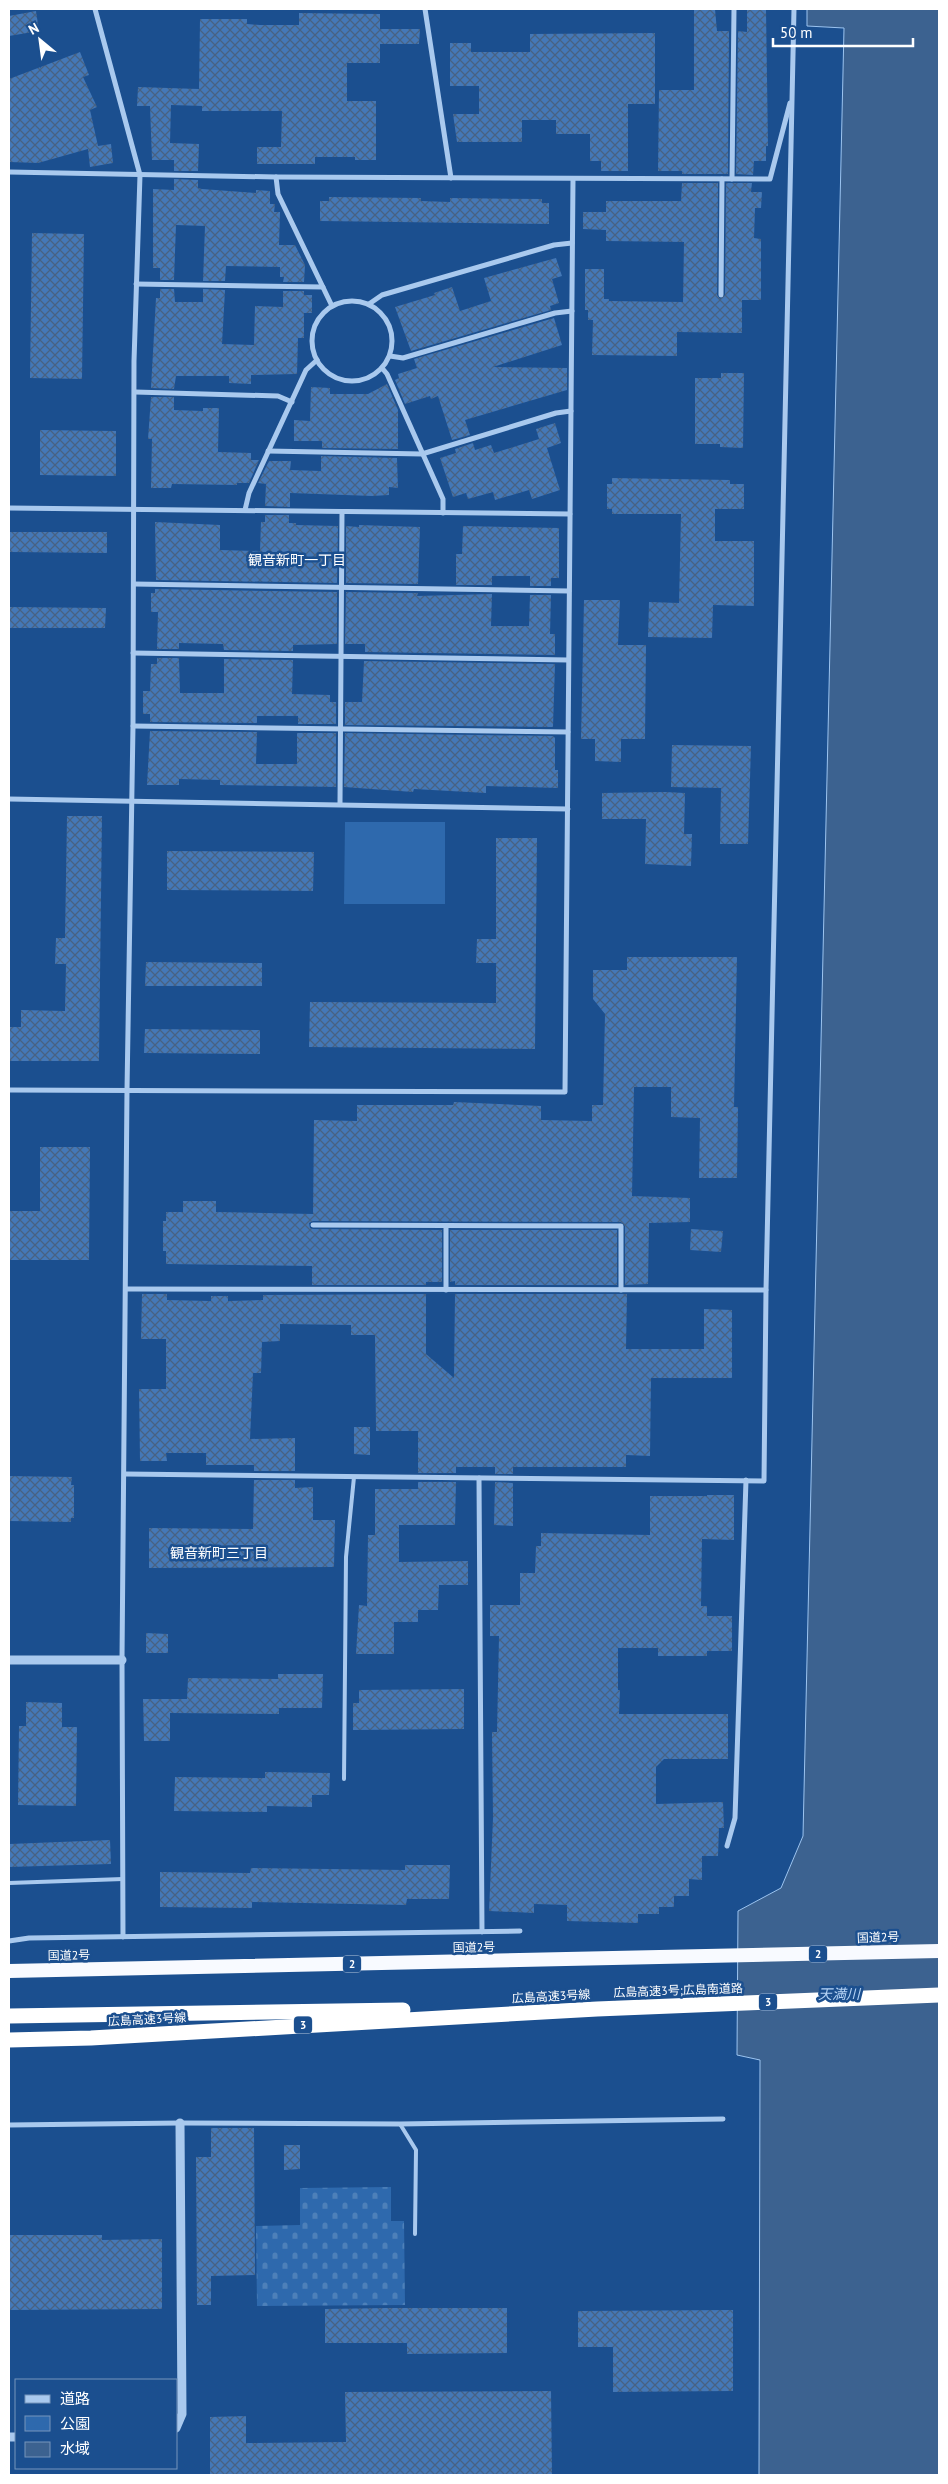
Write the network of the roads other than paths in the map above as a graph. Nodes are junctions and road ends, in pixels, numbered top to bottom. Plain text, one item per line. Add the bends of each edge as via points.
1 (95, 9) edge
2 (425, 9) edge
3 (734, 9) edge
4 (794, 9) edge
5 (792, 94) junction
6 (9, 172) edge
7 (140, 175) junction
8 (276, 177) junction
9 (452, 178) junction
10 (573, 179) junction
11 (722, 179) junction
12 (732, 179) junction
13 (572, 243) junction
14 (136, 284) junction
15 (323, 287) junction
16 (720, 295) dead end
17 (369, 304) junction
18 (332, 306) junction
19 (572, 311) junction
20 (390, 356) junction
21 (317, 360) junction
22 (382, 368) junction
23 (135, 392) junction
24 (292, 402) junction
25 (571, 412) junction
26 (268, 451) junction
27 (422, 454) junction
28 (9, 508) edge
29 (133, 509) junction
30 (245, 510) junction
31 (342, 512) junction
32 (444, 513) junction
33 (570, 514) junction
34 (134, 584) junction
35 (342, 587) junction
36 (570, 591) junction
37 (134, 653) junction
38 (341, 657) junction
39 (568, 660) junction
40 (133, 726) junction
41 (341, 728) junction
42 (568, 732) junction
43 (9, 799) edge
44 (131, 801) junction
45 (340, 804) junction
46 (568, 809) junction
47 (9, 1090) edge
48 (127, 1090) junction
49 (313, 1225) dead end
50 (446, 1226) junction
51 (126, 1290) junction
52 (446, 1290) junction
53 (621, 1290) junction
54 (766, 1290) junction
55 (125, 1474) junction
56 (354, 1476) junction
57 (479, 1478) junction
58 (746, 1480) junction
59 (9, 1660) edge
60 (122, 1660) junction
61 (344, 1780) dead end
62 (727, 1846) dead end
63 (123, 1879) junction
64 (9, 1883) edge
65 (482, 1932) junction
66 (520, 1932) dead end
67 (123, 1937) junction
68 (9, 1941) edge
69 (939, 1951) edge
70 (9, 1971) edge
71 (939, 1995) edge
72 (597, 2008) junction
73 (9, 2016) edge
74 (9, 2040) edge
75 (723, 2120) dead end
76 (180, 2123) junction
77 (400, 2124) junction
78 (9, 2125) edge
79 (415, 2234) dead end
80 (178, 2423) edge

1 - 7 street
2 - 9 street
3 - 12 street
4 - 5 street
5 - 12 street via 770,179
5 - 54 street
6 - 7 street
7 - 8 street
7 - 14 street
8 - 9 street
8 - 15 street via 278,194
9 - 10 street
10 - 11 street
10 - 13 street
11 - 12 street
11 - 16 street
13 - 17 street via 554,245 401,290
13 - 19 street
14 - 15 street
14 - 23 street
15 - 18 street
17 - 18 street via 350,301
17 - 20 street via 382,314 391,330
18 - 21 street via 314,329 312,346
19 - 20 street via 555,313 403,358
19 - 25 street
20 - 22 street
21 - 22 street via 332,375 348,381 370,377
21 - 24 street via 306,370
22 - 27 street
23 - 24 street via 278,396
23 - 29 street
24 - 26 street
25 - 27 street via 556,413
25 - 33 street
26 - 27 street
26 - 30 street
27 - 32 street via 443,499
28 - 29 street
29 - 30 street
29 - 34 street
30 - 31 street
31 - 32 street
31 - 35 street
32 - 33 street
33 - 36 street
34 - 35 street
34 - 37 street
35 - 36 street
35 - 38 street
36 - 39 street
37 - 38 street
37 - 40 street
38 - 39 street
38 - 41 street
39 - 42 street
40 - 41 street
40 - 44 street
41 - 42 street
41 - 45 street
42 - 46 street
43 - 44 street
44 - 45 street
44 - 48 street
45 - 46 street
46 - 48 street via 565,1092
47 - 48 street
48 - 51 street
49 - 50 street
50 - 52 street
50 - 53 street via 621,1226
51 - 52 street
51 - 55 street
52 - 53 street
53 - 54 street
54 - 58 street via 764,1480
55 - 56 street
55 - 60 street
56 - 57 street
56 - 61 lane via 346,1557
57 - 58 street
57 - 65 street
58 - 62 street via 735,1818
59 - 60 street
60 - 63 street
63 - 64 lane
63 - 67 street
65 - 66 street
65 - 67 street
67 - 68 street
69 - 70 highway, 国道2号 / 2
71 - 72 highway, 広島高速3号;広島南道路 / 3
72 - 73 highway, 広島高速3号線 / 3
72 - 74 highway, 広島高速3号線 / 3
75 - 77 street
76 - 77 street
76 - 78 street
76 - 80 street via 182,2414
77 - 79 lane via 416,2150

